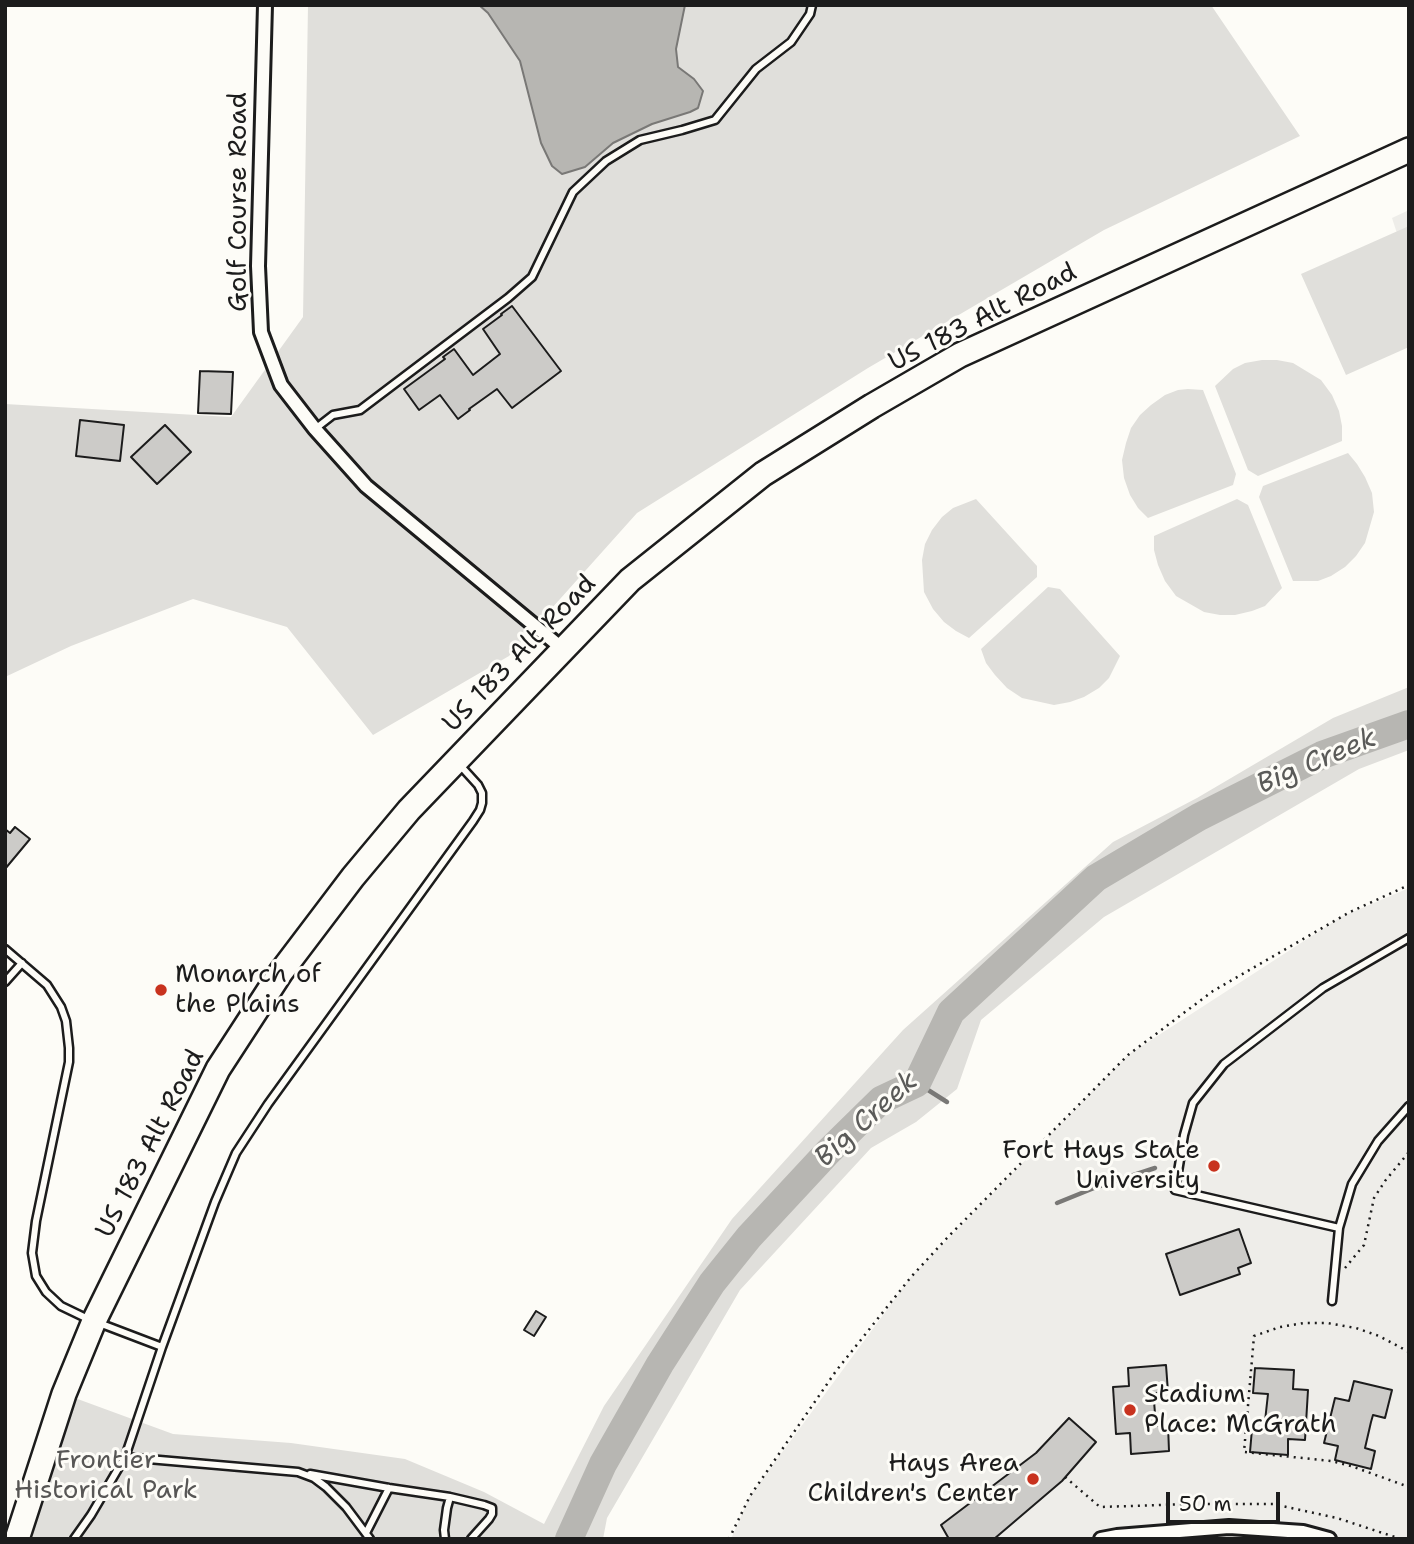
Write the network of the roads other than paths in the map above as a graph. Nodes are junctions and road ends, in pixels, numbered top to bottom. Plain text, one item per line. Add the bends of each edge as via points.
1 (265, 5) edge
2 (812, 5) edge
3 (1409, 150) edge
4 (316, 429) junction
5 (564, 650) junction
6 (456, 761) junction
7 (1409, 938) edge
8 (5, 949) edge
9 (22, 963) junction
10 (5, 982) edge
11 (1409, 1105) edge
12 (1339, 1228) junction
13 (1332, 1301) dead end
14 (94, 1321) junction
15 (162, 1347) junction
16 (125, 1457) junction
17 (298, 1472) junction
18 (389, 1488) junction
19 (450, 1497) junction
20 (368, 1536) edge
21 (17, 1539) edge
22 (74, 1539) edge
23 (446, 1539) edge
24 (471, 1539) edge
25 (1101, 1539) edge
26 (1329, 1539) edge

1 - 4 street, Golf Course Road via 258,266 261,332 281,386
2 - 4 lane via 791,42 756,69 715,120 640,140 606,161 573,192 532,277 508,298 360,410 333,415
3 - 5 highway, US 183 Alt Road via 960,355 872,407 763,474 630,580
4 - 5 street, Golf Course Road via 366,486
5 - 6 highway, US 183 Alt Road
6 - 14 highway, US 183 Alt Road via 353,877 225,1059
6 - 15 lane via 480,789 482,806 245,1137 225,1176
7 - 12 lane via 1323,988 1224,1064 1193,1104 1184,1135 1175,1190
8 - 9 lane
9 - 10 lane
9 - 14 lane via 55,996 66,1021 69,1048 33,1238 33,1264 41,1285 54,1300
11 - 12 lane via 1378,1141 1352,1184
12 - 13 lane
14 - 15 lane
14 - 21 highway, US 183 Alt Road via 64,1394
15 - 16 lane
16 - 17 lane
16 - 22 lane
17 - 18 lane
17 - 20 lane via 326,1487
18 - 19 lane
18 - 20 lane
19 - 23 lane
19 - 24 lane via 492,1508 489,1519
25 - 26 street via 1229,1527 1303,1532

